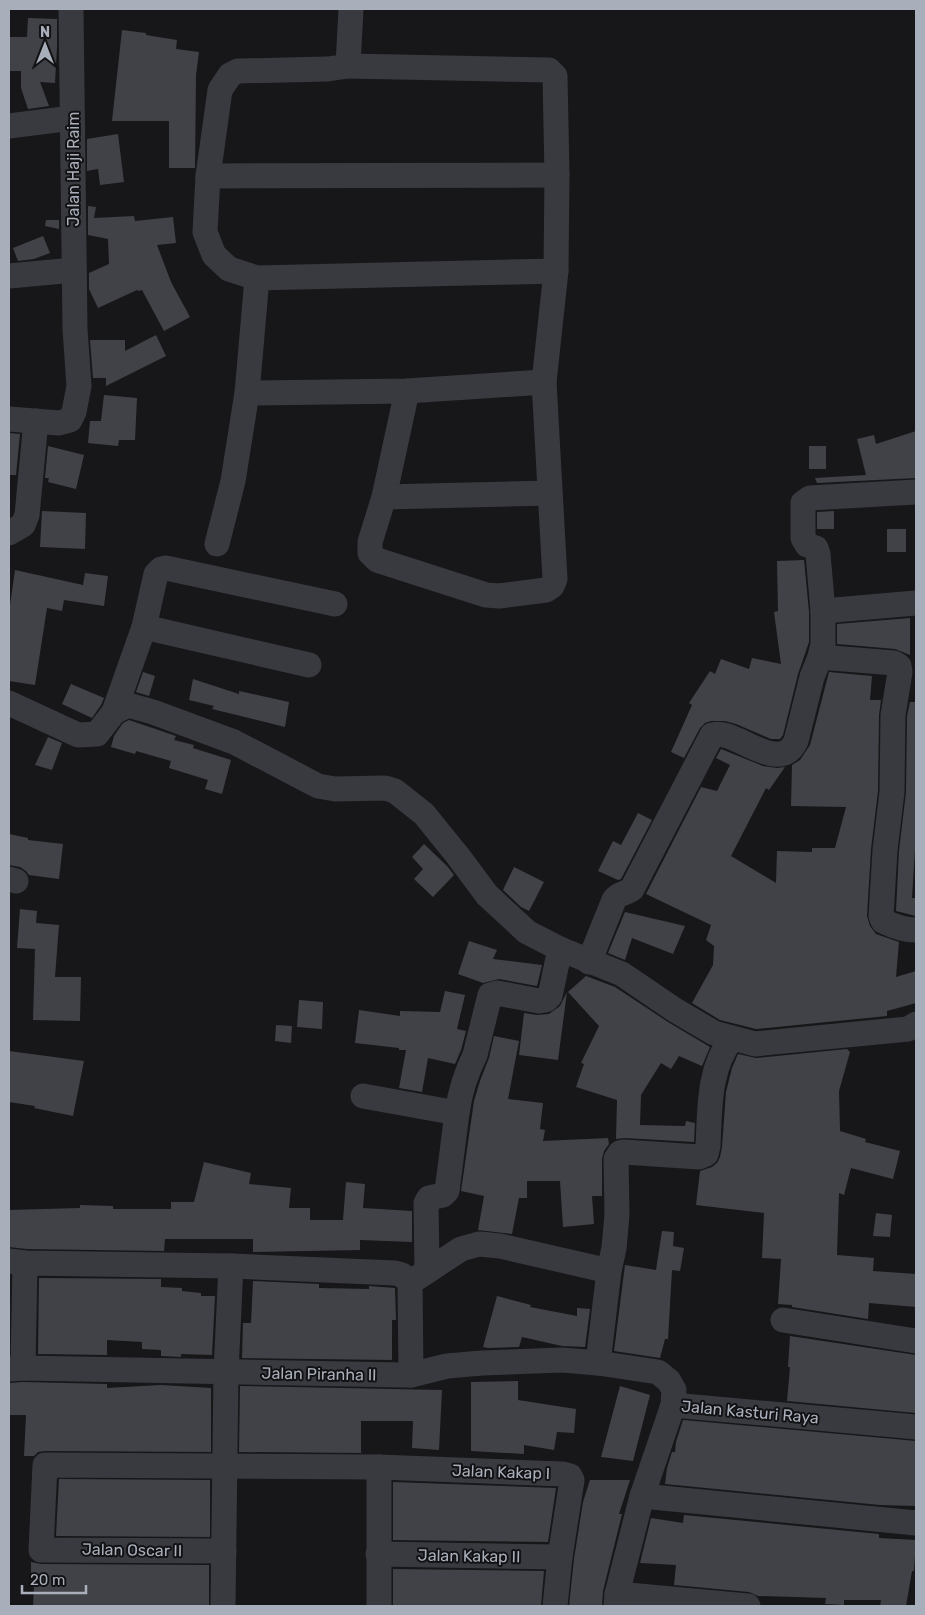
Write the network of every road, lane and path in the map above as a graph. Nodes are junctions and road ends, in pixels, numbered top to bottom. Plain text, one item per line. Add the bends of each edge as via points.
1 (71, 9) edge
2 (351, 9) edge
3 (348, 66) junction
4 (72, 118) junction
5 (9, 126) edge
6 (557, 175) junction
7 (208, 176) junction
8 (74, 270) junction
9 (556, 271) junction
10 (9, 276) edge
11 (257, 278) junction
12 (544, 382) junction
13 (407, 392) junction
14 (247, 393) junction
15 (9, 419) edge
16 (36, 421) junction
17 (916, 492) edge
18 (550, 493) junction
19 (384, 497) junction
20 (9, 533) edge
21 (217, 544) dead end
22 (335, 604) dead end
23 (916, 604) edge
24 (822, 611) junction
25 (144, 627) junction
26 (820, 657) junction
27 (309, 665) dead end
28 (9, 703) edge
29 (114, 712) junction
30 (916, 930) edge
31 (560, 949) junction
32 (589, 962) junction
33 (916, 1024) edge
34 (732, 1038) junction
35 (363, 1096) dead end
36 (457, 1113) junction
37 (17, 1262) edge
38 (231, 1266) junction
39 (609, 1271) junction
40 (419, 1276) junction
41 (783, 1320) dead end
42 (916, 1342) edge
43 (598, 1363) junction
44 (16, 1369) edge
45 (226, 1372) junction
46 (411, 1375) junction
47 (673, 1405) junction
48 (916, 1427) edge
49 (225, 1467) junction
50 (379, 1467) junction
51 (642, 1496) junction
52 (916, 1524) edge
53 (224, 1551) junction
54 (378, 1554) junction
55 (560, 1557) junction
56 (616, 1600) edge
57 (223, 1606) edge
58 (379, 1606) edge
59 (555, 1606) edge
60 (748, 1606) edge

1 - 4 street, Jalan Haji Raim
2 - 3 street
3 - 6 street via 549,70 555,76
3 - 7 street via 328,70 238,70 230,75 220,90
4 - 5 street
4 - 8 street, Jalan Haji Raim
6 - 7 street
6 - 9 street
7 - 11 street via 205,232 214,254 229,269
8 - 10 street
8 - 16 street, Jalan Haji Raim via 79,386 74,412 70,420 59,423
9 - 11 street
9 - 12 street
11 - 14 street
12 - 13 street
12 - 18 street
13 - 14 street
13 - 19 street
14 - 21 street via 233,481
15 - 16 street, Jalan Haji Raim
16 - 20 street via 27,516 23,525
17 - 24 street via 810,498 802,503 804,542 817,551
18 - 19 street
18 - 19 street via 555,579 552,586 546,590 499,596 486,595 377,560 370,553 370,542
22 - 25 street via 166,568 156,574
23 - 24 street
24 - 26 street
25 - 27 street
25 - 29 street
26 - 30 street via 900,666 881,916 887,923
26 - 32 street via 793,748 770,754 721,735 712,735 632,889 616,896
28 - 29 street via 78,735 97,734
29 - 31 street via 128,705 153,712 234,742 318,786 385,788 395,792 424,814 487,895 527,932
31 - 32 street
31 - 36 street via 550,996 546,1000 539,1002 497,993 490,995
32 - 34 street via 622,974 714,1033
33 - 34 street via 908,1029 755,1044
34 - 39 street via 724,1048 715,1072 706,1154 699,1157 624,1152 617,1155 617,1215
35 - 36 street
36 - 40 street via 447,1191 429,1198 426,1203
37 - 38 street
37 - 44 street
38 - 40 street via 395,1272
38 - 45 street
39 - 40 street via 479,1244 461,1249
39 - 43 street
40 - 46 street
41 - 42 street
43 - 46 street, Jalan Piranha II via 562,1360 482,1363 447,1366
43 - 47 street, Jalan Piranha II via 658,1372 674,1390
44 - 45 street, Jalan Piranha II
45 - 46 street, Jalan Piranha II
45 - 49 street
47 - 48 street, Jalan Kasturi Raya
47 - 51 street, Jalan Kasturi Raya
49 - 50 street
49 - 53 street
49 - 53 street, Jalan Oscar II via 45,1465 41,1550
50 - 54 street
50 - 55 street, Jalan Kakap I via 570,1476
51 - 52 street
51 - 56 street, Jalan Kasturi Raya
53 - 57 street
54 - 55 street, Jalan Kakap II
54 - 58 street
55 - 59 street
56 - 60 street

